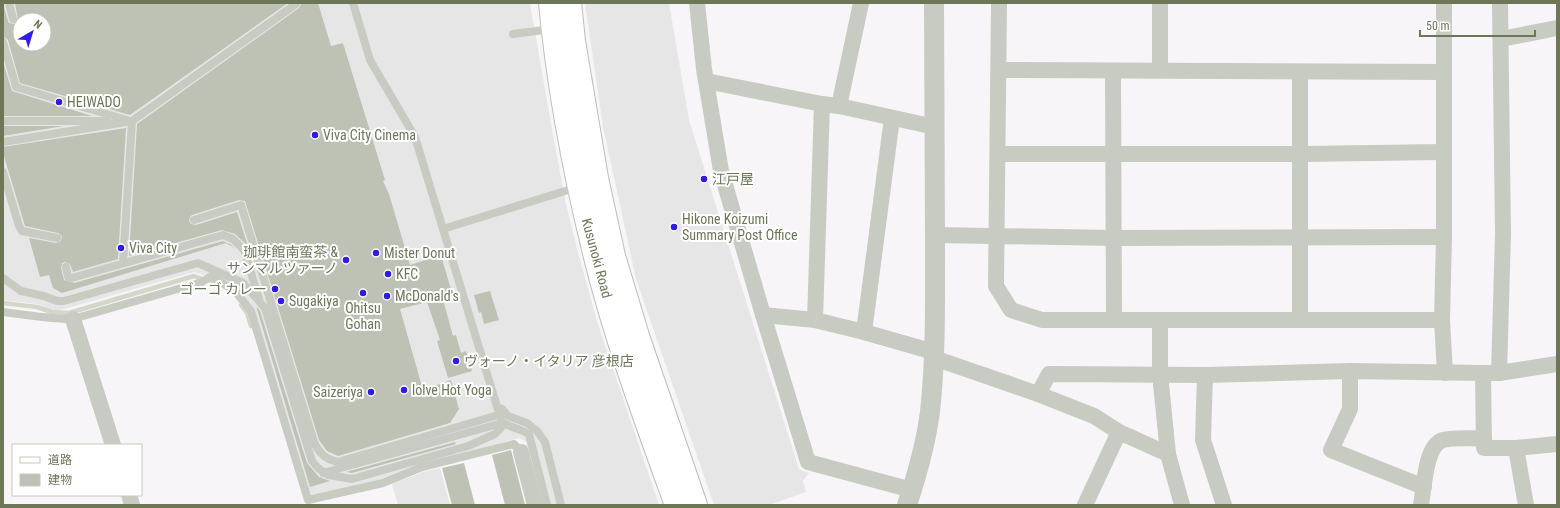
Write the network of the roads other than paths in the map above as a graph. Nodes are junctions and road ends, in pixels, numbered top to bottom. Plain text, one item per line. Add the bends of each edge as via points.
1 (9, 3) edge
2 (353, 3) edge
3 (550, 3) edge
4 (570, 3) edge
5 (697, 3) edge
6 (861, 3) edge
7 (934, 3) edge
8 (999, 3) edge
9 (1160, 3) edge
10 (1444, 3) edge
11 (1500, 3) edge
12 (296, 4) edge
13 (8, 17) edge
14 (1557, 28) edge
15 (553, 29) junction
16 (513, 34) dead end
17 (1501, 39) junction
18 (3, 42) edge
19 (999, 70) junction
20 (1160, 70) junction
21 (1113, 72) junction
22 (1300, 72) junction
23 (1444, 72) junction
24 (706, 82) junction
25 (822, 104) junction
26 (838, 106) junction
27 (892, 118) junction
28 (3, 121) edge
29 (132, 121) junction
30 (935, 127) junction
31 (3, 142) edge
32 (1443, 152) junction
33 (998, 154) junction
34 (1113, 154) junction
35 (1301, 154) junction
36 (3, 172) edge
37 (579, 187) junction
38 (194, 220) dead end
39 (443, 229) junction
40 (935, 235) junction
41 (997, 237) junction
42 (1300, 237) junction
43 (1444, 237) junction
44 (57, 238) dead end
45 (1113, 238) junction
46 (123, 263) junction
47 (66, 267) dead end
48 (210, 277) junction
49 (3, 278) edge
50 (3, 312) edge
51 (763, 315) junction
52 (72, 319) junction
53 (1114, 319) junction
54 (815, 320) junction
55 (1160, 320) junction
56 (1300, 320) junction
57 (1442, 320) junction
58 (864, 332) junction
59 (934, 355) junction
60 (1557, 364) edge
61 (1350, 371) junction
62 (1483, 373) junction
63 (1499, 373) junction
64 (1160, 374) junction
65 (1445, 374) junction
66 (1205, 375) junction
67 (1038, 394) junction
68 (502, 414) junction
69 (502, 424) junction
70 (1119, 432) junction
71 (1484, 438) junction
72 (113, 444) edge
73 (1557, 444) edge
74 (1516, 448) junction
75 (521, 452) joint
76 (1168, 454) junction
77 (1424, 487) junction
78 (909, 498) edge
79 (535, 505) edge
80 (547, 505) edge
81 (561, 505) edge
82 (676, 505) edge
83 (696, 505) edge
84 (1085, 505) edge
85 (1182, 505) edge
86 (1224, 505) edge
87 (1421, 505) edge
88 (1526, 505) edge

1 - 13 lane
2 - 39 lane via 370,60 415,137
3 - 15 main road, Kusunoki Road
4 - 83 main road, Kusunoki Road via 597,178 614,256 638,336
5 - 24 street
6 - 26 street
7 - 30 street
8 - 19 street
9 - 20 street
10 - 23 street
11 - 17 street
12 - 29 lane
14 - 17 street
15 - 16 lane
15 - 37 main road, Kusunoki Road via 555,54
17 - 63 street via 1503,234
18 - 29 lane via 16,87
19 - 21 street
19 - 33 street
20 - 21 street
20 - 22 street
21 - 34 street
22 - 23 street
22 - 35 street
23 - 32 street
24 - 25 street
24 - 51 street via 721,171
25 - 26 street
25 - 54 street
26 - 27 street
27 - 30 street
27 - 58 street
28 - 29 lane
29 - 31 lane
29 - 46 lane
30 - 40 street
32 - 35 street
32 - 43 street
33 - 34 street
33 - 41 street
34 - 35 street
34 - 45 street
35 - 42 street
36 - 44 lane via 22,231
37 - 39 lane
37 - 82 main road, Kusunoki Road via 596,262 620,344
38 - 68 lane via 241,205 314,442 323,456 338,462
39 - 68 lane via 495,401
40 - 41 street
40 - 59 street
41 - 45 street
41 - 53 street via 996,286 1011,310 1042,320
42 - 43 street
42 - 45 street
42 - 56 street
43 - 57 street
45 - 53 street
46 - 47 lane via 72,278 68,277
46 - 69 lane via 224,235 240,244 310,464 320,472 329,472
48 - 49 lane via 198,263 64,301 21,291
48 - 52 lane
48 - 69 lane via 243,283 265,308 312,461 328,475 352,479 468,446 495,434
48 - 75 lane via 235,292 251,311 308,500 375,487 422,467 514,444
50 - 52 lane via 52,319
51 - 54 street
51 - 78 street via 808,462
52 - 72 street
53 - 55 street
54 - 58 street
55 - 56 street
55 - 64 street
56 - 57 street
57 - 65 street
58 - 59 street
59 - 67 street
59 - 78 street via 926,434
60 - 63 street
61 - 65 street
61 - 66 street
61 - 77 street via 1350,409 1331,450
62 - 63 street
62 - 65 street
62 - 71 street
64 - 66 street
64 - 67 street via 1049,374
64 - 76 street
66 - 86 street via 1203,440
67 - 70 street via 1094,416
68 - 69 lane
68 - 81 lane via 527,423 545,442
69 - 80 lane via 529,434
70 - 76 street
70 - 84 street
71 - 74 street via 1484,448
71 - 77 street via 1444,440 1434,445 1429,457
73 - 74 street
74 - 88 street
75 - 79 street
76 - 85 street
77 - 87 street

